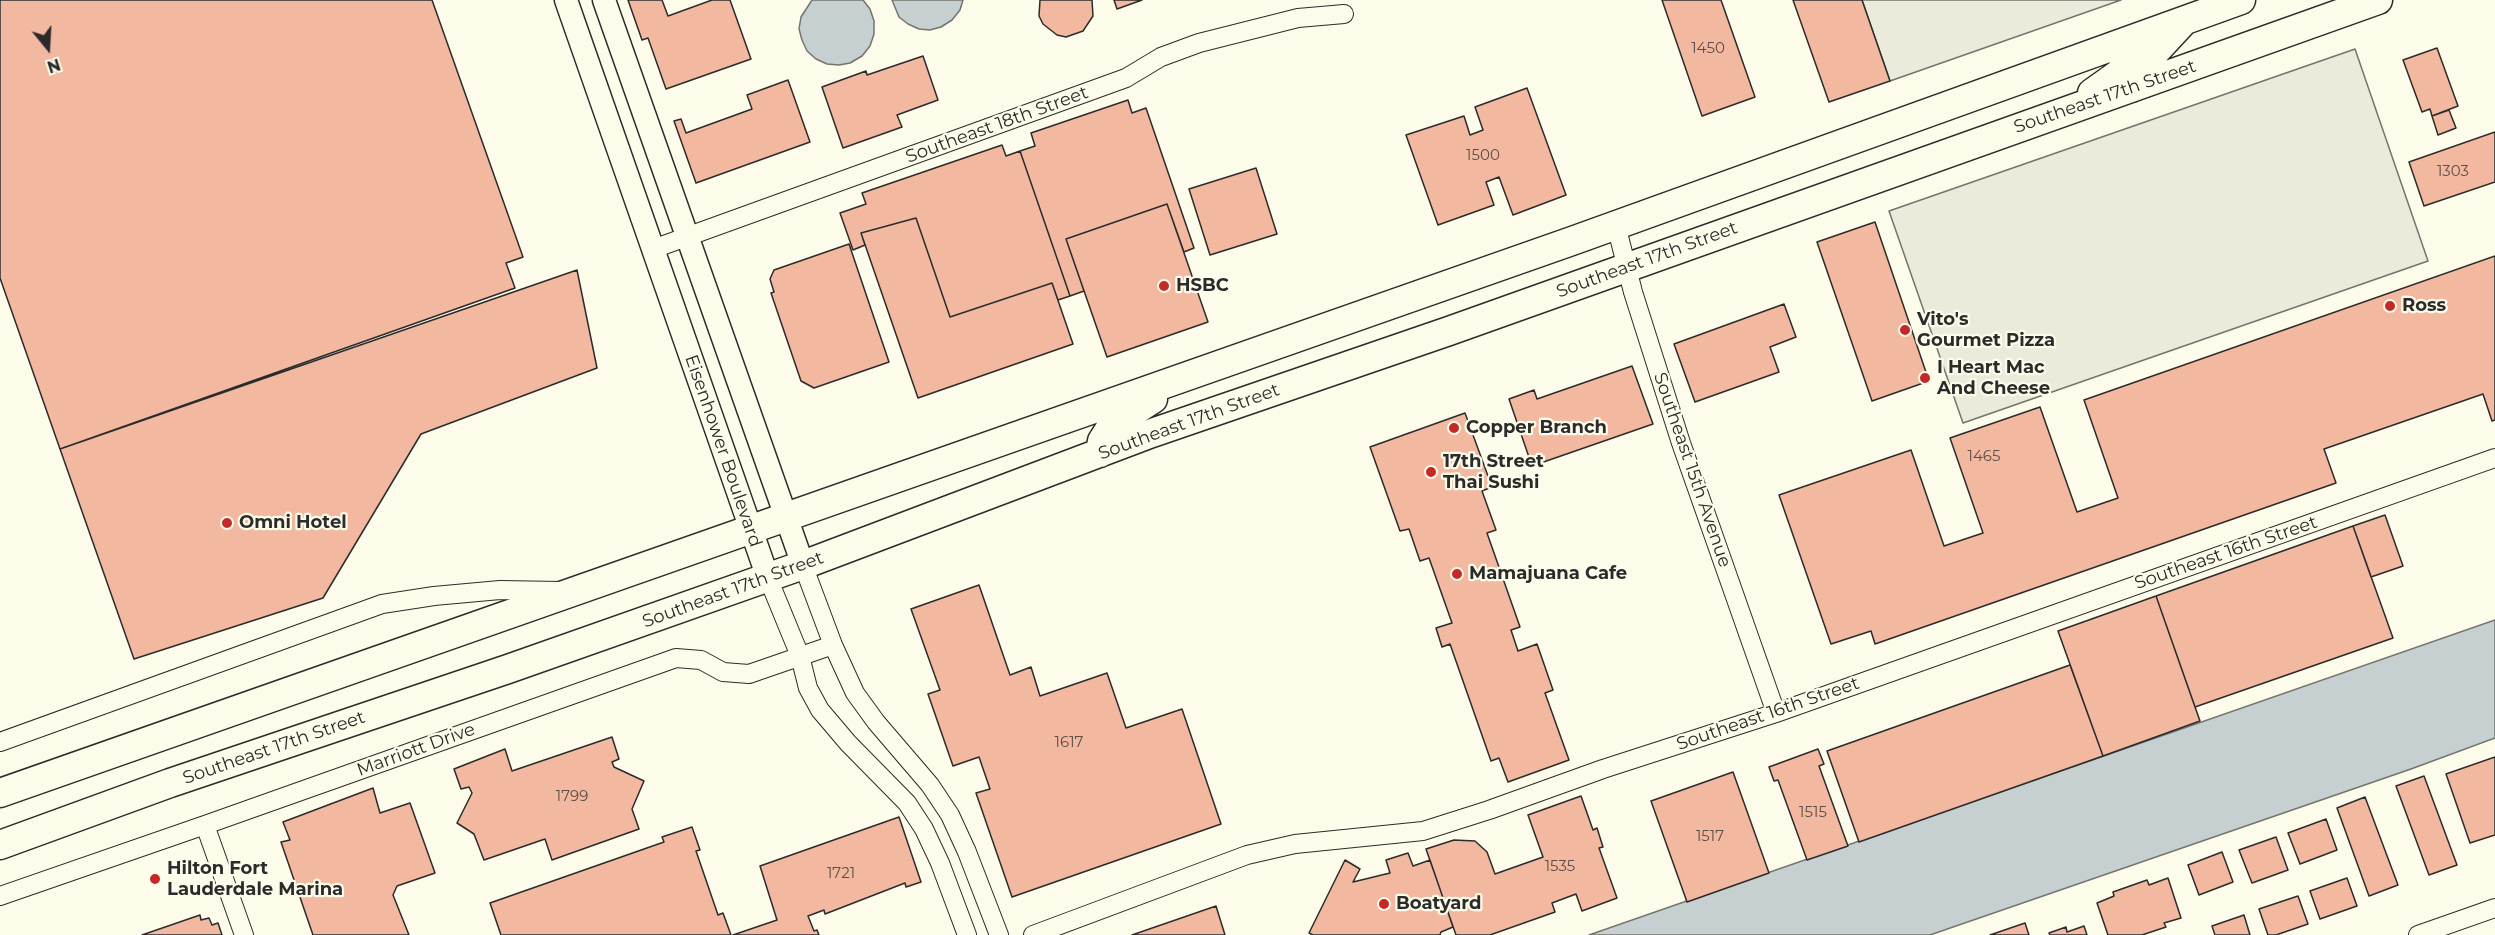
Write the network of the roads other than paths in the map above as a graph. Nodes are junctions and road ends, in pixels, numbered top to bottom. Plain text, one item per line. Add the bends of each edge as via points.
1 (566, 0) edge
2 (604, 0) edge
3 (2241, 0) edge
4 (2378, 0) edge
5 (1344, 14) dead end
6 (2183, 21) junction
7 (2127, 41) junction
8 (2131, 88) junction
9 (2071, 109) junction
10 (1616, 225) junction
11 (686, 237) junction
12 (653, 249) junction
13 (1627, 267) junction
14 (1196, 372) junction
15 (1100, 453) junction
16 (2495, 458) edge
17 (785, 517) junction
18 (750, 529) junction
19 (803, 566) junction
20 (768, 578) junction
21 (574, 592) junction
22 (833, 645) junction
23 (800, 657) junction
24 (1776, 712) junction
25 (0, 742) edge
26 (0, 793) edge
27 (205, 825) junction
28 (0, 844) edge
29 (0, 896) edge
30 (2495, 908) edge
31 (244, 935) edge
32 (967, 935) edge
33 (999, 935) edge
34 (1033, 935) edge
35 (2418, 935) edge

1 - 12 street, Eisenhower Boulevard
2 - 11 street, Eisenhower Boulevard
3 - 6 main road
4 - 8 main road, Southeast 17th Street
5 - 11 street, Southeast 18th Street via 1298,18 1199,43 1161,57 1126,78
6 - 7 main road
6 - 8 main road
7 - 9 main road via 2128,58 2120,73
7 - 10 main road
8 - 9 main road, Southeast 17th Street
9 - 13 main road, Southeast 17th Street
10 - 13 street, Southeast 15th Avenue
10 - 14 main road
11 - 12 street, Southeast 18th Street
11 - 17 street, Eisenhower Boulevard
12 - 18 street, Eisenhower Boulevard
13 - 15 main road, Southeast 17th Street
13 - 24 street, Southeast 15th Avenue via 1681,444
14 - 15 main road via 1125,417 1102,441
14 - 17 main road
15 - 19 main road, Southeast 17th Street
16 - 24 street, Southeast 16th Street
17 - 18 main road
17 - 19 street, Eisenhower Boulevard
18 - 20 street, Eisenhower Boulevard
18 - 21 main road
19 - 20 main road, Southeast 17th Street
19 - 22 street, Eisenhower Boulevard
20 - 23 street, Eisenhower Boulevard
20 - 28 main road, Southeast 17th Street
21 - 25 street via 500,590 382,604
21 - 26 main road
22 - 23 street, Marriott Drive
22 - 33 street, Eisenhower Boulevard via 855,693 950,815
23 - 27 street, Marriott Drive via 749,674 723,672 701,660 676,658
23 - 32 street, Eisenhower Boulevard via 808,688 820,710 907,802 924,829
24 - 34 street, Southeast 16th Street via 1423,831 1295,844 1247,855
27 - 29 street, Marriott Drive
27 - 31 street
30 - 35 street

